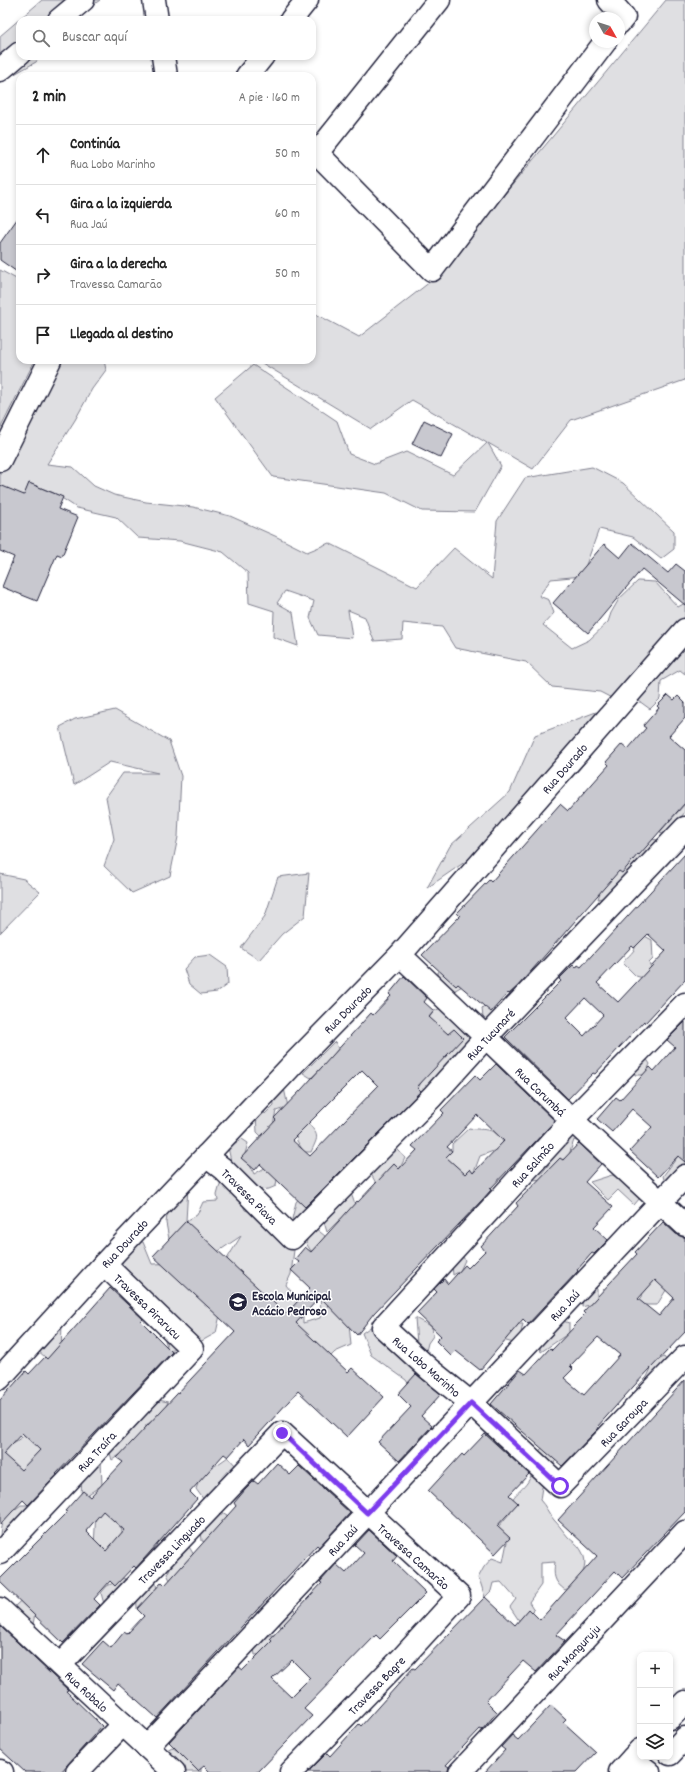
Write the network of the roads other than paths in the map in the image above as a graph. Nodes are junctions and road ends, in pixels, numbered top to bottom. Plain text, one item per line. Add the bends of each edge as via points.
1 (83, 0) edge
2 (154, 0) edge
3 (307, 0) edge
4 (439, 0) edge
5 (609, 0) edge
6 (620, 12) edge
7 (64, 16) edge
8 (156, 16) edge
9 (294, 16) edge
10 (600, 48) edge
11 (16, 56) edge
12 (163, 60) edge
13 (260, 60) edge
14 (0, 70) edge
15 (165, 72) edge
16 (250, 72) edge
17 (48, 364) edge
18 (0, 460) edge
19 (681, 644) edge
20 (685, 828) edge
21 (400, 956) junction
22 (685, 1004) edge
23 (486, 1037) junction
24 (572, 1120) junction
25 (206, 1156) junction
26 (685, 1176) edge
27 (661, 1202) junction
28 (685, 1224) edge
29 (292, 1238) joint
30 (104, 1264) junction
31 (383, 1328) joint
32 (192, 1349) joint
33 (685, 1356) edge
34 (0, 1378) edge
35 (471, 1403) junction
36 (282, 1433) joint
37 (560, 1486) joint
38 (367, 1513) junction
39 (685, 1532) edge
40 (0, 1553) edge
41 (459, 1596) joint
42 (0, 1609) edge
43 (60, 1666) junction
44 (685, 1702) edge
45 (673, 1715) edge
46 (123, 1724) junction
47 (685, 1738) edge
48 (147, 1747) junction
49 (673, 1751) edge
50 (665, 1760) edge
51 (77, 1772) edge
52 (174, 1772) edge
53 (291, 1772) edge
54 (460, 1772) edge
55 (654, 1772) edge

1 - 7 street
2 - 8 street
3 - 9 street
4 - 10 street via 317,153 432,270
5 - 6 street
11 - 14 street
12 - 15 street
13 - 16 street
17 - 18 street
19 - 21 street, Rua Dourado
20 - 23 street, Rua Tucunaré
21 - 23 street, Rua Corumbá
21 - 25 street, Rua Dourado
22 - 24 street, Rua Salmão
23 - 24 street, Rua Corumbá
23 - 29 street, Rua Tucunaré via 432,1097
24 - 27 street, Rua Corumbá
24 - 31 street, Rua Salmão
25 - 29 street, Travessa Piava via 223,1168
25 - 30 street, Rua Dourado
26 - 27 street, Rua Jaú
27 - 28 street, Rua Corumbá
27 - 35 street, Rua Jaú
30 - 32 street, Travessa Pirarucu
30 - 34 street, Rua Dourado
31 - 35 street, Rua Lobo Marinho via 429,1370
32 - 40 street, Rua Traíra
33 - 37 street, Rua Garoupa
35 - 37 street, Rua Lobo Marinho
35 - 38 street, Rua Jaú
36 - 38 street, Travessa Camarão
36 - 43 street, Travessa Linguado
38 - 41 street, Travessa Camarão
38 - 48 street, Rua Jaú
39 - 54 street, Rua Manguruju
41 - 53 street, Travessa Bagre
42 - 43 street, Rua Robalo
43 - 46 street, Rua Robalo
44 - 45 street
46 - 48 street, Rua Robalo
46 - 51 street
47 - 49 street
48 - 52 street, Rua Robalo
50 - 55 street

